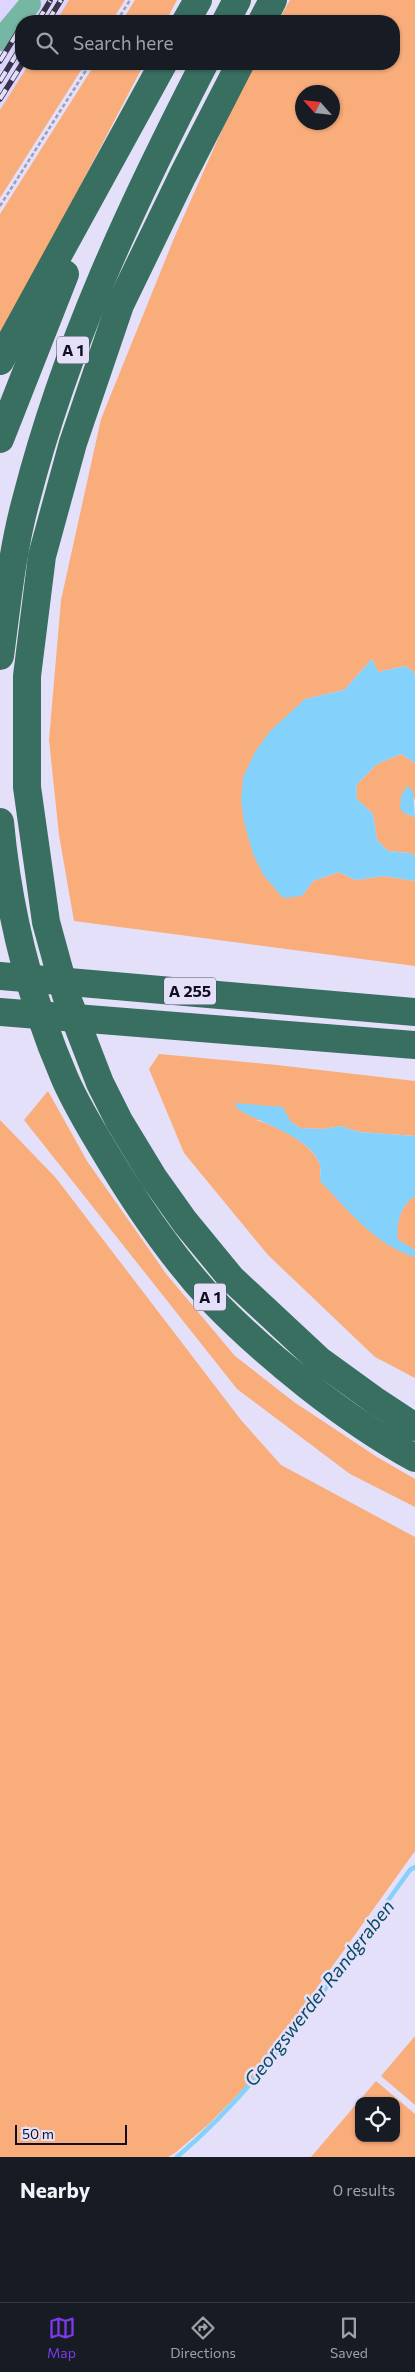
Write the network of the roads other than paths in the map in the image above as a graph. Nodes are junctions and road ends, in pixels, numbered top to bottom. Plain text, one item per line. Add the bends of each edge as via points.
1 (198, 0) edge
2 (237, 0) edge
3 (273, 0) edge
4 (30, 4) dead end
5 (21, 15) edge
6 (189, 15) edge
7 (229, 15) edge
8 (265, 15) edge
9 (15, 22) edge
10 (0, 40) edge
11 (160, 70) edge
12 (201, 70) edge
13 (237, 70) edge
14 (103, 177) junction
15 (0, 361) edge
16 (0, 439) edge
17 (0, 656) edge
18 (0, 822) edge
19 (0, 976) edge
20 (0, 1012) edge
21 (415, 1012) edge
22 (415, 1045) edge
23 (415, 1427) edge
24 (415, 1458) edge

1 - 6 highway
2 - 7 highway
3 - 8 highway
4 - 5 lane
9 - 10 lane
11 - 14 highway
12 - 17 highway, A 1 via 128,215 67,364 25,502 11,571
13 - 23 highway via 120,305 73,443 42,556 27,676 27,788 46,922 66,995 100,1083 153,1177 231,1278 319,1360
14 - 15 highway
14 - 16 highway
18 - 24 highway, A 1 via 14,920 36,1000 65,1079 134,1199 212,1300 306,1384
19 - 21 highway, A 255
20 - 22 highway, A 255

